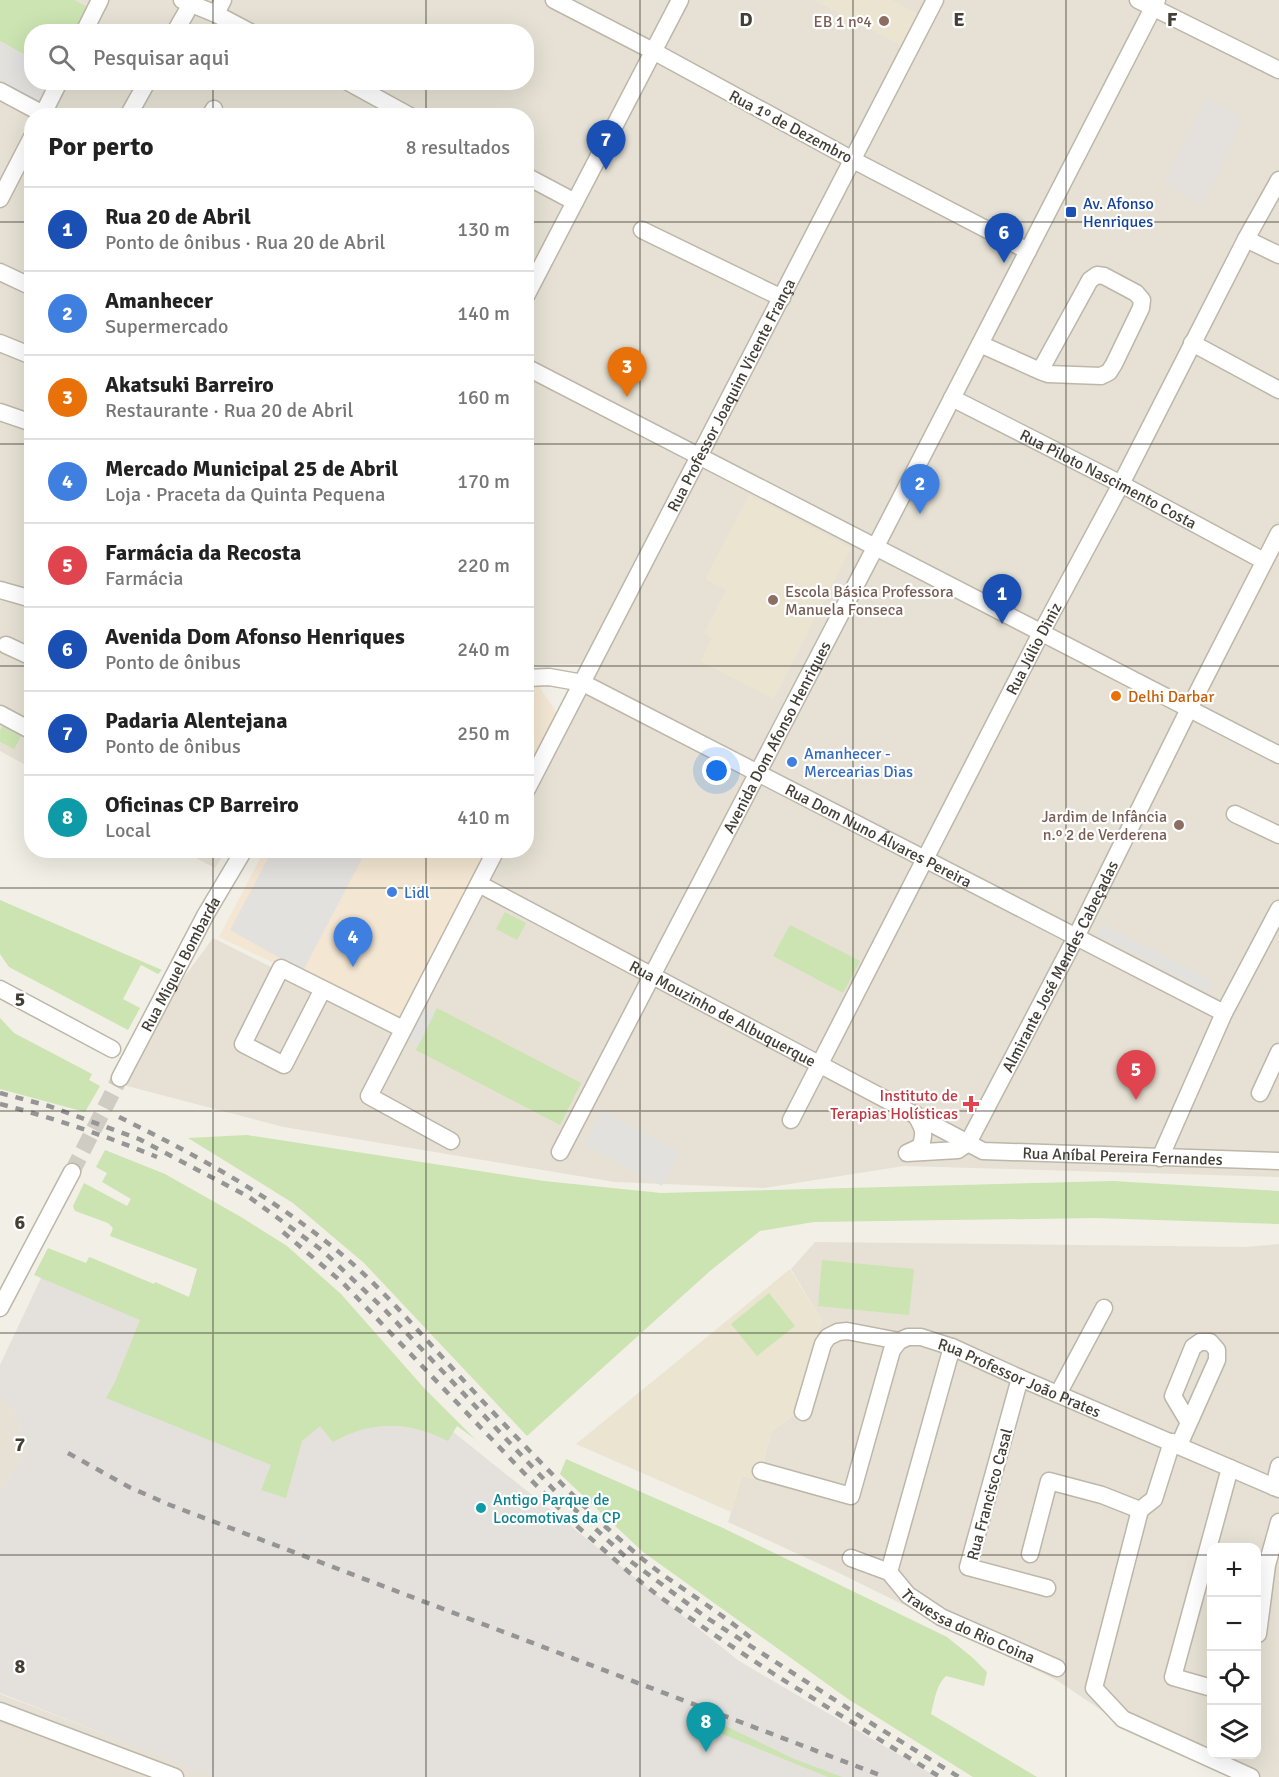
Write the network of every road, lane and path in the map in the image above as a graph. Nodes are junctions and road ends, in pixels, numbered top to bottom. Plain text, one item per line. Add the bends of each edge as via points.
1 (100, 0) edge
2 (554, 0) edge
3 (680, 0) edge
4 (936, 0) edge
5 (1138, 0) edge
6 (186, 2) edge
7 (1155, 4) edge
8 (220, 7) edge
9 (88, 24) edge
10 (178, 24) edge
11 (240, 24) edge
12 (653, 51) junction
13 (1279, 70) edge
14 (55, 90) edge
15 (143, 90) edge
16 (363, 90) edge
17 (0, 91) edge
18 (30, 108) edge
19 (46, 108) edge
20 (132, 108) edge
21 (395, 108) edge
22 (24, 153) edge
23 (853, 160) junction
24 (1279, 180) edge
25 (534, 181) edge
26 (0, 200) edge
27 (575, 202) junction
28 (642, 230) dead end
29 (1246, 239) junction
30 (1028, 251) junction
31 (1279, 255) edge
32 (0, 272) edge
33 (534, 281) edge
34 (24, 282) edge
35 (783, 298) junction
36 (0, 343) edge
37 (1192, 343) junction
38 (980, 344) junction
39 (24, 353) edge
40 (534, 371) edge
41 (1040, 371) junction
42 (1279, 390) edge
43 (952, 398) junction
44 (0, 412) edge
45 (24, 420) edge
46 (700, 458) junction
47 (1121, 484) junction
48 (1279, 533) edge
49 (875, 548) junction
50 (1264, 561) junction
51 (0, 590) edge
52 (24, 597) edge
53 (1041, 633) junction
54 (6, 645) dead end
55 (24, 653) edge
56 (534, 678) edge
57 (583, 683) junction
58 (1189, 709) junction
59 (0, 714) edge
60 (24, 726) edge
61 (1279, 755) edge
62 (757, 772) junction
63 (534, 777) edge
64 (1236, 814) dead end
65 (1279, 835) edge
66 (239, 858) edge
67 (492, 858) edge
68 (926, 859) junction
69 (479, 884) junction
70 (1278, 916) edge
71 (1076, 937) junction
72 (652, 975) junction
73 (0, 989) edge
74 (323, 989) junction
75 (1224, 1013) junction
76 (403, 1029) junction
77 (112, 1049) dead end
78 (1279, 1052) edge
79 (821, 1064) junction
80 (120, 1078) tunnel mouth
81 (1260, 1093) dead end
82 (915, 1114) junction
83 (791, 1120) dead end
84 (451, 1141) dead end
85 (968, 1143) junction
86 (560, 1152) dead end
87 (1160, 1158) junction
88 (1279, 1161) edge
89 (72, 1172) tunnel mouth
90 (0, 1308) edge
91 (1104, 1308) dead end
92 (898, 1341) junction
93 (952, 1347) junction
94 (1020, 1378) junction
95 (1058, 1395) junction
96 (803, 1412) dead end
97 (1188, 1421) dead end
98 (1175, 1444) junction
99 (1279, 1466) edge
100 (1230, 1468) junction
101 (761, 1471) dead end
102 (1276, 1488) edge
103 (1140, 1510) junction
104 (1279, 1522) edge
105 (1030, 1554) dead end
106 (851, 1558) dead end
107 (1273, 1567) edge
108 (890, 1572) junction
109 (1047, 1588) dead end
110 (1261, 1621) edge
111 (1057, 1668) dead end
112 (1207, 1687) edge
113 (0, 1711) edge
114 (164, 1775) edge
115 (1251, 1777) edge

1 - 9 street
2 - 12 street, Rua 1º de Dezembro
3 - 12 street
4 - 23 street, Rua Professor Joaquim Vicente França
5 - 7 street
6 - 8 street
6 - 10 street
7 - 13 street
7 - 30 street, Avenida Dom Afonso Henriques
8 - 11 street
12 - 23 street, Rua 1º de Dezembro
12 - 27 street
14 - 19 street
15 - 20 street
16 - 21 street
17 - 18 street
22 - 26 street
23 - 30 street, Rua 1º de Dezembro
23 - 35 street, Rua Professor Joaquim Vicente França
24 - 29 street, Rua Júlio Diniz
25 - 27 street
27 - 33 street
28 - 35 street
29 - 31 street
29 - 37 street, Rua Júlio Diniz
30 - 38 street, Avenida Dom Afonso Henriques
32 - 34 street
35 - 46 street, Rua Professor Joaquim Vicente França
36 - 39 street
37 - 42 street
37 - 47 street, Rua Júlio Diniz
38 - 41 street
38 - 43 street, Avenida Dom Afonso Henriques
40 - 46 street
41 - 41 street via 1101,376 1109,372 1141,308 1142,300 1136,292 1104,276 1090,280
43 - 47 street, Rua Piloto Nascimento Costa
43 - 49 street, Avenida Dom Afonso Henriques
44 - 45 street
46 - 49 street
46 - 57 street, Rua Professor Joaquim Vicente França
47 - 50 street, Rua Piloto Nascimento Costa
47 - 53 street, Rua Júlio Diniz
48 - 50 street, Almirante José Mendes Cabeçadas
49 - 53 street
49 - 62 street, Avenida Dom Afonso Henriques
50 - 58 street, Almirante José Mendes Cabeçadas
51 - 52 street
53 - 58 street
53 - 68 street, Rua Júlio Diniz
54 - 55 street
56 - 57 street, Rua Dom Nuno Álvares Pereira
57 - 62 street, Rua Dom Nuno Álvares Pereira
57 - 63 street, Rua Professor Joaquim Vicente França
58 - 61 street
58 - 71 street, Almirante José Mendes Cabeçadas
59 - 60 street
62 - 68 street, Rua Dom Nuno Álvares Pereira
62 - 72 street, Avenida Dom Afonso Henriques
64 - 65 street
66 - 80 street, Rua Miguel Bombarda
67 - 69 street
68 - 71 street, Rua Dom Nuno Álvares Pereira
68 - 79 street, Rua Júlio Diniz
69 - 72 street, Rua Mouzinho de Albuquerque
69 - 76 street
70 - 75 street
71 - 75 street, Rua Dom Nuno Álvares Pereira
71 - 85 street, Almirante José Mendes Cabeçadas
72 - 79 street, Rua Mouzinho de Albuquerque
72 - 86 street, Avenida Dom Afonso Henriques
73 - 77 street
74 - 74 street via 284,1065 243,1044 281,968
74 - 76 street
75 - 87 street
76 - 84 street via 369,1096
78 - 81 street
79 - 82 street, Rua Mouzinho de Albuquerque
79 - 83 street, Rua Júlio Diniz
82 - 85 street, Rua Mouzinho de Albuquerque
82 - 85 street via 924,1137 920,1147 907,1153 958,1150
85 - 87 street, Rua Aníbal Pereira Fernandes via 983,1151
87 - 88 street, Rua Aníbal Pereira Fernandes
89 - 90 street
91 - 95 street
92 - 93 street, Rua Professor João Prates via 921,1337
92 - 96 street, Rua Professor João Prates via 847,1331 828,1337
92 - 101 street via 892,1350 851,1496
93 - 94 street, Rua Professor João Prates
93 - 108 street
94 - 95 street, Rua Professor João Prates
94 - 109 street, Rua Francisco Casal via 968,1567
95 - 98 street, Rua Professor João Prates
97 - 98 street
98 - 100 street, Rua Professor João Prates
98 - 103 street via 1154,1499
99 - 102 street
100 - 102 street, Rua Professor João Prates
100 - 112 street via 1173,1677
103 - 105 street via 1049,1481
103 - 115 street via 1094,1688 1123,1719
104 - 107 street
106 - 108 street
107 - 110 street
108 - 111 street, Travessa do Rio Coina via 908,1595 941,1617
113 - 114 street

